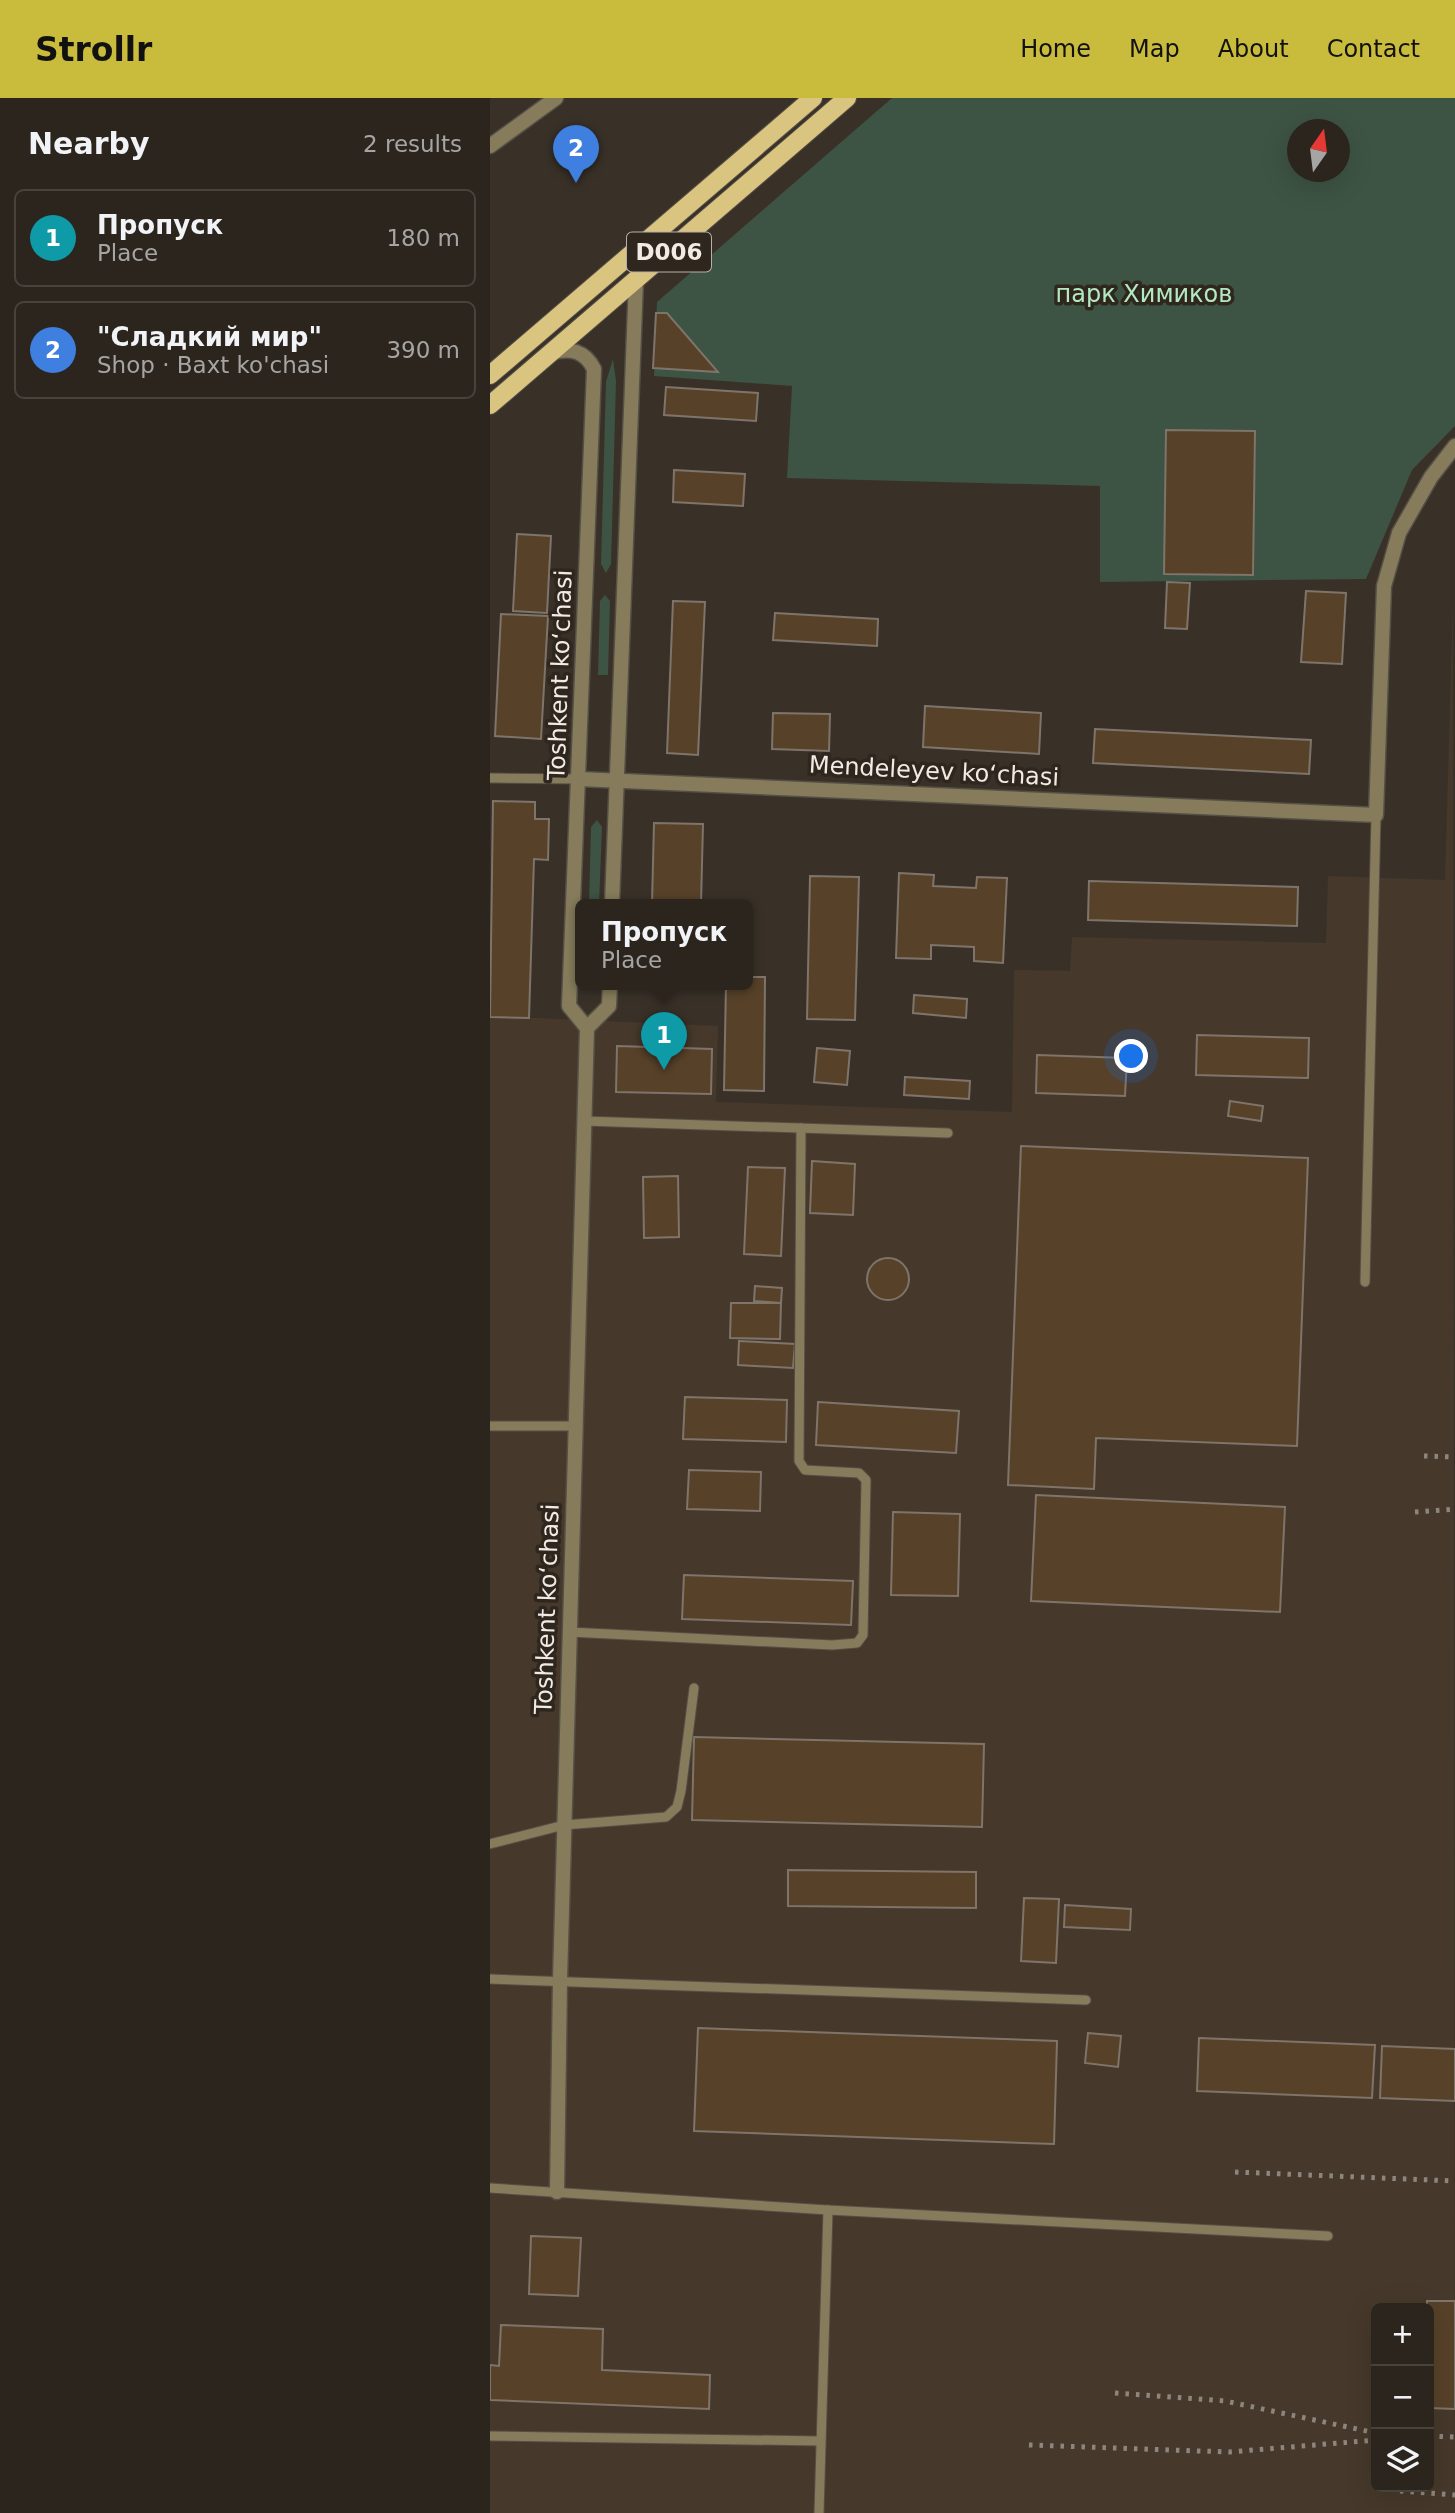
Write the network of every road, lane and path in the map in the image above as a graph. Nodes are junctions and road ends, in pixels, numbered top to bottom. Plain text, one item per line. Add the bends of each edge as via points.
1 (556, 98) edge
2 (813, 98) edge
3 (847, 98) edge
4 (490, 146) edge
5 (636, 281) junction
6 (551, 353) junction
7 (490, 375) edge
8 (490, 405) edge
9 (1455, 446) edge
10 (490, 778) edge
11 (579, 779) junction
12 (615, 779) junction
13 (1376, 815) junction
14 (612, 899) edge
15 (610, 990) edge
16 (587, 1028) junction
17 (584, 1121) junction
18 (801, 1128) junction
19 (948, 1133) dead end
20 (1365, 1282) dead end
21 (490, 1426) edge
22 (576, 1426) junction
23 (569, 1632) junction
24 (694, 1688) dead end
25 (564, 1825) junction
26 (490, 1844) edge
27 (490, 1979) edge
28 (560, 1980) junction
29 (1086, 2000) dead end
30 (490, 2188) edge
31 (557, 2192) junction
32 (828, 2210) junction
33 (1328, 2236) dead end
34 (490, 2436) edge
35 (820, 2441) junction
36 (819, 2513) edge

1 - 4 street
2 - 7 main road, D006
3 - 5 main road, D006
5 - 6 main road, D006
5 - 12 street
6 - 8 main road, D006
6 - 11 street, Toshkent ko‘chasi via 576,351 594,369
9 - 13 street via 1399,533 1384,586
10 - 11 lane, Mendeleyev ko‘chasi
11 - 12 street, Mendeleyev ko‘chasi
11 - 16 street, Toshkent ko‘chasi via 569,1006
12 - 13 street, Mendeleyev ko‘chasi
12 - 14 street
13 - 20 lane
15 - 16 street via 609,1006
16 - 17 street, Toshkent ko‘chasi
17 - 18 lane
17 - 22 street, Toshkent ko‘chasi
18 - 19 lane
18 - 23 lane via 799,1461 805,1470 859,1474 866,1480 863,1636 857,1643 832,1645
21 - 22 lane
22 - 23 street, Toshkent ko‘chasi
23 - 25 street, Toshkent ko‘chasi
24 - 25 lane via 677,1807 666,1817
25 - 26 lane
25 - 28 street, Toshkent ko‘chasi
27 - 28 lane
28 - 29 lane
28 - 31 street, Toshkent ko‘chasi
30 - 31 lane
31 - 32 lane
32 - 33 lane
32 - 35 lane
34 - 35 lane
35 - 36 lane

